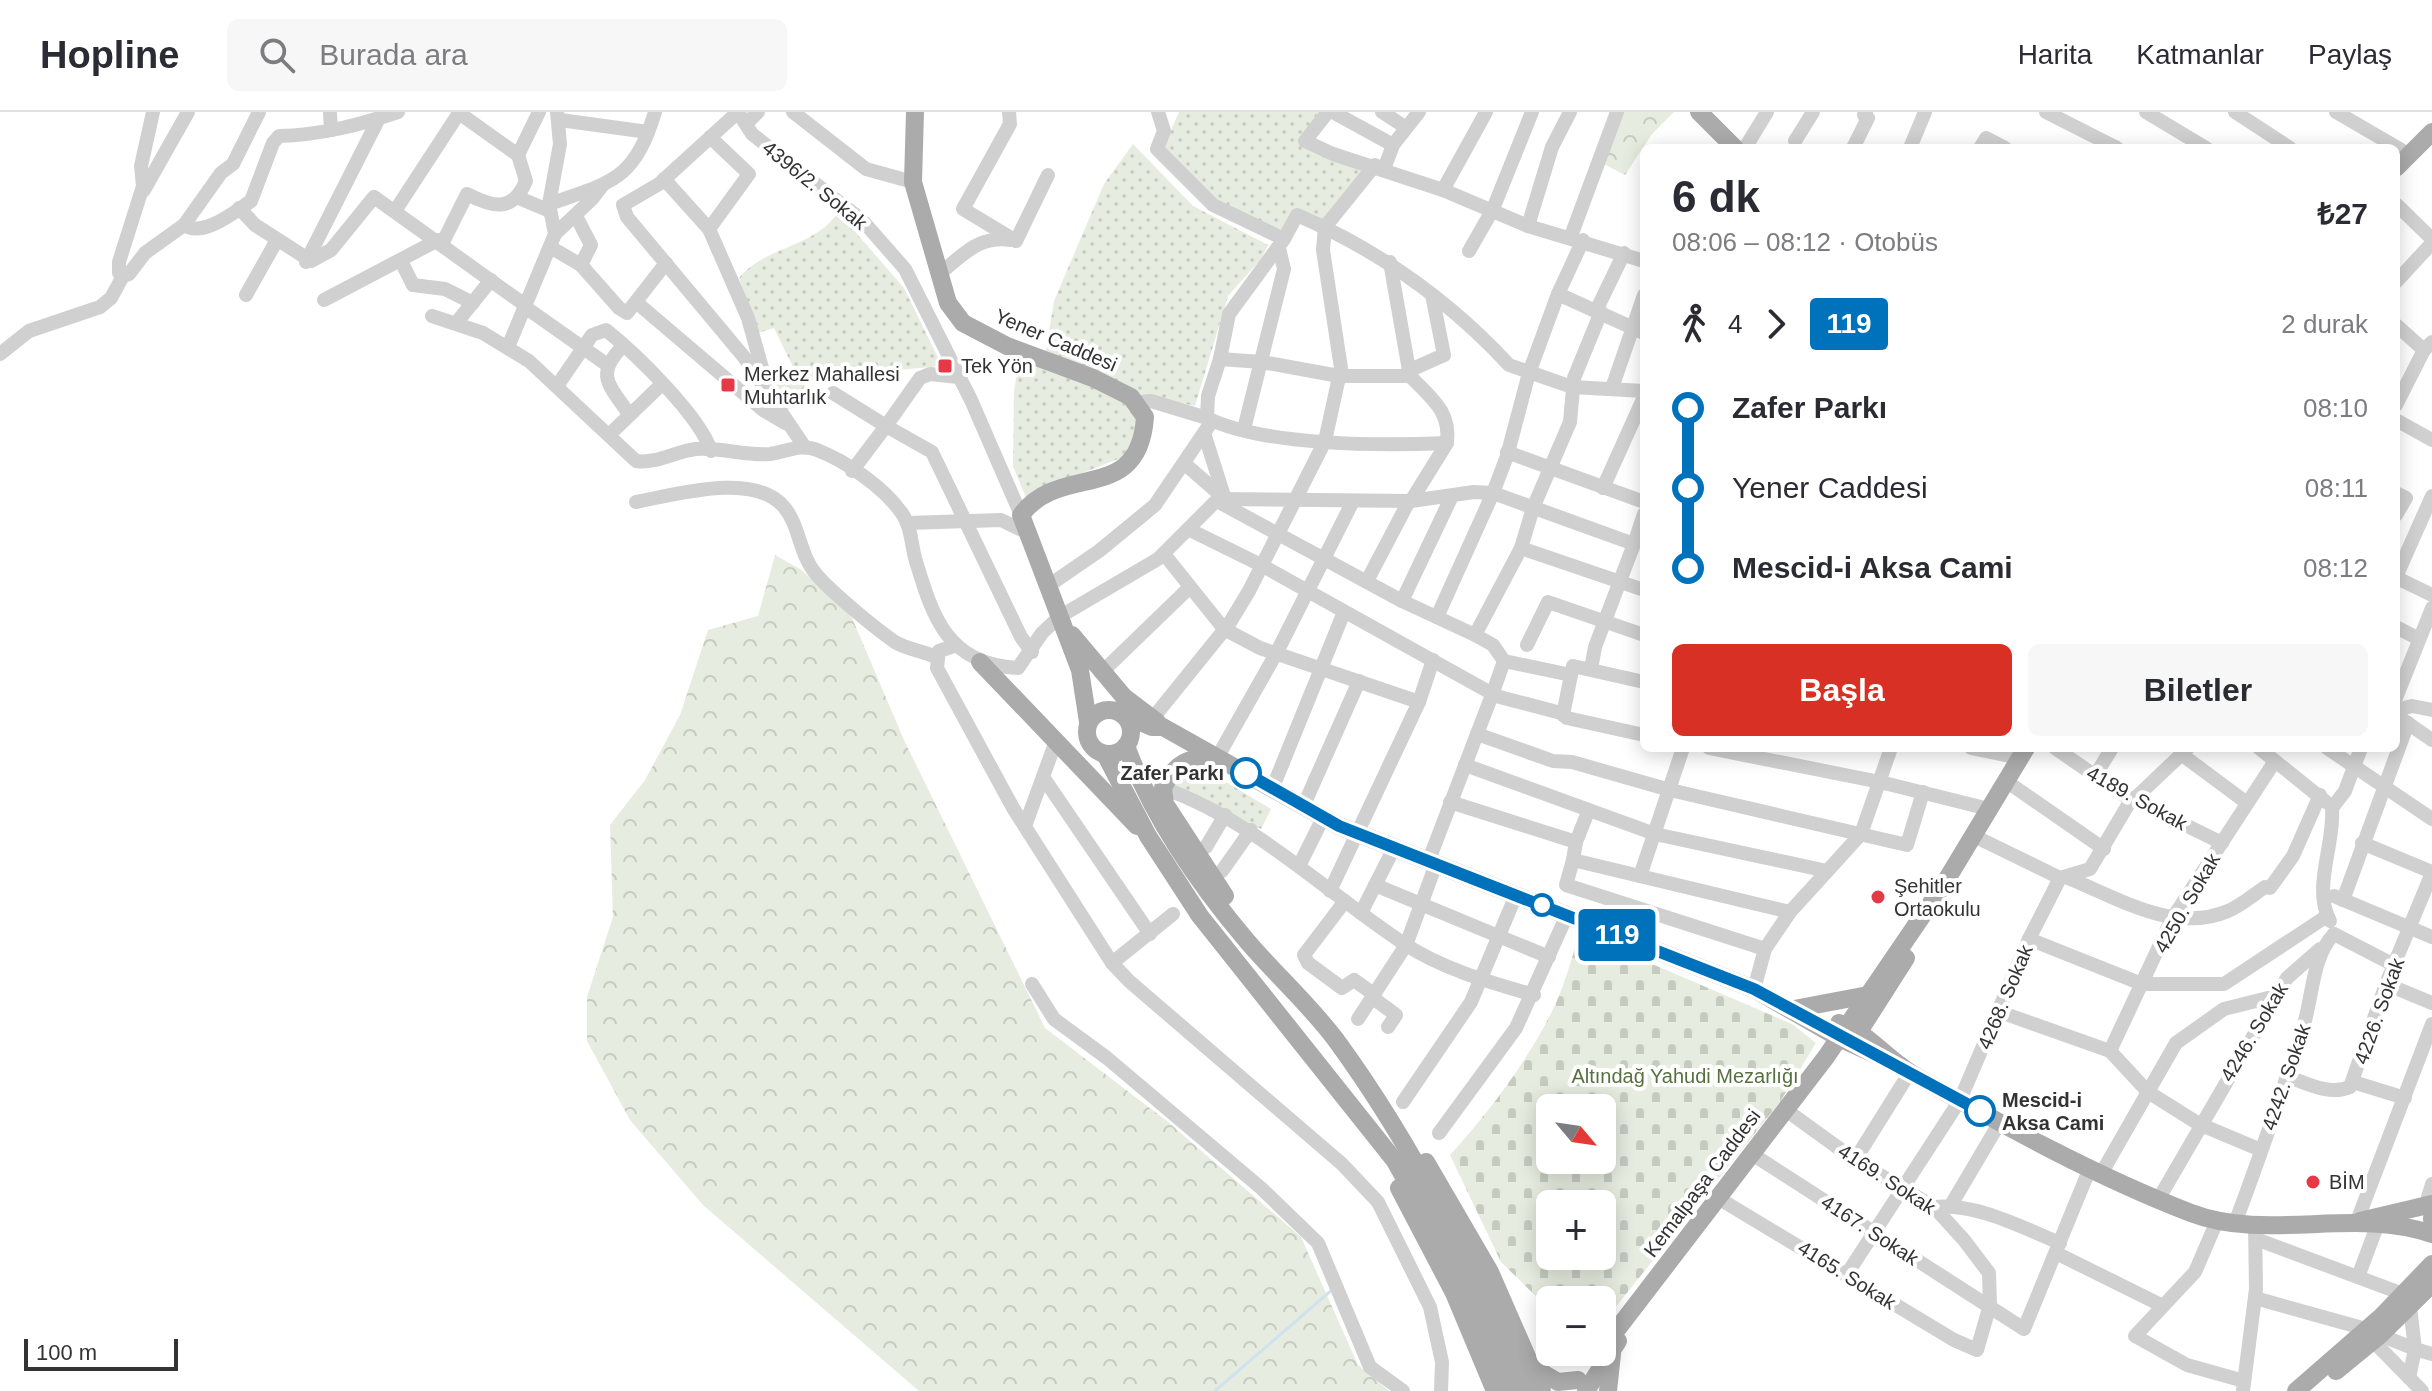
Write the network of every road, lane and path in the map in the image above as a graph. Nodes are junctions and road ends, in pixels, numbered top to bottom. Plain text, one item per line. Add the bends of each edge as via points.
1 (153, 112) edge
2 (188, 112) edge
3 (259, 112) edge
4 (330, 112) edge
5 (398, 112) edge
6 (442, 112) edge
7 (460, 112) edge
8 (539, 112) edge
9 (655, 112) edge
10 (758, 112) edge
11 (793, 112) edge
12 (915, 112) edge
13 (1009, 112) edge
14 (1158, 112) edge
15 (1330, 112) edge
16 (1382, 112) edge
17 (1419, 112) edge
18 (1486, 112) edge
19 (1532, 112) edge
20 (1570, 112) edge
21 (1617, 112) edge
22 (1699, 112) edge
23 (1767, 112) edge
24 (1813, 112) edge
25 (1866, 112) edge
26 (1925, 112) edge
27 (2146, 112) edge
28 (2235, 112) edge
29 (2336, 112) edge
30 (2049, 113) edge
31 (559, 116) edge
32 (369, 118) edge
33 (742, 118) edge
34 (1405, 127) junction
35 (331, 130) junction
36 (648, 132) junction
37 (2432, 132) edge
38 (710, 137) junction
39 (1732, 144) edge
40 (1738, 144) edge
41 (1794, 144) edge
42 (1855, 144) edge
43 (1912, 144) edge
44 (2109, 144) edge
45 (2199, 144) edge
46 (2284, 144) edge
47 (2380, 144) edge
48 (1393, 145) junction
49 (518, 155) junction
50 (2403, 161) edge
51 (1379, 167) junction
52 (1048, 175) dead end
53 (619, 178) junction
54 (664, 179) junction
55 (913, 182) junction
56 (602, 186) junction
57 (1443, 190) junction
58 (519, 198) junction
59 (633, 200) junction
60 (549, 207) junction
61 (239, 208) junction
62 (2400, 208) edge
63 (1493, 209) junction
64 (395, 211) junction
65 (136, 213) junction
66 (576, 216) junction
67 (184, 225) junction
68 (1528, 226) junction
69 (1325, 227) junction
70 (709, 229) junction
71 (1577, 238) junction
72 (277, 240) junction
73 (552, 240) junction
74 (1016, 241) junction
75 (2432, 241) edge
76 (440, 242) junction
77 (1282, 243) junction
78 (1469, 251) dead end
79 (1624, 253) junction
80 (1640, 259) edge
81 (401, 261) junction
82 (306, 262) junction
83 (1390, 262) junction
84 (666, 263) junction
85 (581, 265) junction
86 (938, 275) junction
87 (123, 276) junction
88 (2400, 277) edge
89 (491, 280) junction
90 (1432, 294) junction
91 (1558, 294) junction
92 (246, 295) dead end
93 (324, 300) dead end
94 (636, 302) junction
95 (473, 303) junction
96 (1640, 304) edge
97 (525, 306) junction
98 (1599, 312) junction
99 (432, 316) dead end
100 (457, 322) junction
101 (2400, 328) edge
102 (1639, 330) edge
103 (508, 347) junction
104 (584, 347) junction
105 (622, 347) junction
106 (2428, 350) edge
107 (0, 354) edge
108 (1220, 359) junction
109 (1262, 362) junction
110 (606, 364) junction
111 (1529, 373) junction
112 (1409, 374) junction
113 (1339, 376) junction
114 (958, 377) junction
115 (662, 384) junction
116 (557, 386) junction
117 (1572, 387) junction
118 (1612, 388) junction
119 (768, 391) junction
120 (833, 393) dead end
121 (1640, 393) edge
122 (2400, 398) edge
123 (1137, 402) junction
124 (1640, 403) edge
125 (629, 414) junction
126 (2400, 422) edge
127 (1208, 424) junction
128 (789, 425) junction
129 (886, 426) junction
130 (1244, 429) junction
131 (609, 435) junction
132 (2432, 440) edge
133 (1325, 441) junction
134 (1447, 443) junction
135 (804, 446) junction
136 (711, 451) junction
137 (1507, 452) junction
138 (1185, 464) junction
139 (1549, 468) junction
140 (852, 471) junction
141 (1603, 488) junction
142 (1493, 493) junction
143 (1452, 496) junction
144 (2432, 496) edge
145 (1297, 499) junction
146 (1220, 500) junction
147 (1410, 501) junction
148 (1640, 501) edge
149 (636, 502) dead end
150 (1352, 503) junction
151 (1533, 508) junction
152 (965, 520) junction
153 (907, 523) junction
154 (1022, 523) junction
155 (1640, 526) edge
156 (1190, 530) junction
157 (1280, 533) junction
158 (1634, 544) junction
159 (1521, 548) junction
160 (1164, 554) junction
161 (1323, 557) junction
162 (1263, 566) junction
163 (2400, 570) edge
164 (2400, 579) edge
165 (1367, 581) junction
166 (1619, 584) junction
167 (1048, 586) junction
168 (1189, 588) junction
169 (1640, 589) edge
170 (1306, 590) junction
171 (2432, 595) edge
172 (1402, 601) junction
173 (2432, 608) edge
174 (1344, 612) junction
175 (1059, 617) junction
176 (1437, 617) junction
177 (1604, 624) junction
178 (1224, 629) junction
179 (2400, 629) edge
180 (1640, 634) edge
181 (1475, 635) junction
182 (2419, 639) junction
183 (1527, 645) dead end
184 (954, 646) junction
185 (1032, 652) junction
186 (1277, 652) junction
187 (936, 657) junction
188 (1433, 660) junction
189 (1504, 661) junction
190 (980, 662) junction
191 (1018, 668) junction
192 (1321, 668) junction
193 (1591, 669) junction
194 (1080, 670) junction
195 (1101, 673) junction
196 (1571, 675) junction
197 (1359, 681) junction
198 (1640, 681) edge
199 (2400, 688) edge
200 (1008, 692) junction
201 (1491, 694) junction
202 (1419, 702) junction
203 (2432, 710) edge
204 (1121, 713) junction
205 (1563, 715) junction
206 (2400, 716) edge
207 (1088, 722) junction
208 (1156, 724) junction
209 (1477, 734) junction
210 (1640, 734) edge
211 (2432, 740) edge
212 (1056, 741) junction
213 (1128, 743) junction
214 (1682, 752) edge
215 (1729, 752) edge
216 (1890, 752) edge
217 (2061, 752) edge
218 (2110, 752) edge
219 (2183, 752) edge
220 (2185, 752) edge
221 (2264, 752) edge
222 (2332, 752) edge
223 (2359, 752) edge
224 (2392, 752) edge
225 (2023, 753) edge
226 (1105, 754) junction
227 (1217, 758) junction
228 (2275, 761) junction
229 (1465, 765) junction
230 (2353, 767) junction
231 (2095, 776) junction
232 (1043, 777) junction
233 (2006, 781) junction
234 (1880, 782) junction
235 (1273, 787) junction
236 (1163, 788) junction
237 (2383, 788) junction
238 (1670, 790) junction
239 (1923, 792) junction
240 (2320, 795) junction
241 (2136, 801) junction
242 (1450, 802) junction
243 (2247, 803) junction
244 (1303, 807) junction
245 (2332, 808) junction
246 (1989, 809) junction
247 (1588, 812) junction
248 (1225, 815) junction
249 (1323, 818) junction
250 (2432, 819) edge
251 (1025, 826) junction
252 (1251, 830) junction
253 (1358, 833) junction
254 (1655, 834) junction
255 (1861, 834) junction
256 (1148, 836) junction
257 (1974, 836) junction
258 (1576, 842) junction
259 (2222, 843) junction
260 (2362, 843) junction
261 (1206, 847) dead end
262 (1394, 848) junction
263 (2104, 849) junction
264 (1573, 860) junction
265 (1433, 862) junction
266 (1299, 866) junction
267 (1222, 871) dead end
268 (1827, 871) junction
269 (2432, 872) edge
270 (1640, 876) junction
271 (2064, 878) junction
272 (1944, 884) junction
273 (1375, 885) junction
274 (1330, 891) junction
275 (2322, 892) junction
276 (1516, 895) junction
277 (2343, 900) junction
278 (1345, 901) junction
279 (1420, 904) junction
280 (1790, 912) junction
281 (1361, 913) junction
282 (1173, 914) dead end
283 (1567, 915) junction
284 (2327, 916) junction
285 (2172, 919) junction
286 (2409, 928) junction
287 (1150, 934) junction
288 (2334, 934) junction
289 (1498, 936) junction
290 (2432, 937) edge
291 (2029, 939) junction
292 (1406, 945) junction
293 (1765, 949) junction
294 (2320, 949) junction
295 (1549, 957) junction
296 (1112, 963) junction
297 (2394, 965) junction
298 (1481, 979) junction
299 (1032, 984) dead end
300 (2142, 984) junction
301 (2386, 984) junction
302 (1754, 989) junction
303 (1534, 995) junction
304 (1868, 995) junction
305 (2276, 996) junction
306 (1302, 997) junction
307 (1374, 997) junction
308 (2432, 1003) edge
309 (1794, 1009) junction
310 (2000, 1012) junction
311 (1358, 1019) dead end
312 (2432, 1024) edge
313 (1388, 1027) dead end
314 (1849, 1035) junction
315 (2110, 1051) junction
316 (1826, 1057) junction
317 (1905, 1069) junction
318 (2425, 1069) edge
319 (2286, 1076) junction
320 (2353, 1082) junction
321 (2148, 1092) junction
322 (2405, 1098) junction
323 (1960, 1100) junction
324 (1403, 1102) dead end
325 (1789, 1112) junction
326 (1361, 1115) junction
327 (1392, 1119) junction
328 (2000, 1122) junction
329 (2199, 1124) junction
330 (1439, 1133) dead end
331 (2261, 1150) junction
332 (1755, 1156) junction
333 (1855, 1160) junction
334 (2096, 1171) junction
335 (2432, 1184) edge
336 (1905, 1188) junction
337 (1722, 1200) junction
338 (2158, 1200) junction
339 (1428, 1201) junction
340 (1951, 1205) junction
341 (1934, 1207) junction
342 (2430, 1211) edge
343 (2357, 1221) junction
344 (2226, 1222) junction
345 (2377, 1226) junction
346 (2256, 1231) junction
347 (1872, 1232) junction
348 (2432, 1234) edge
349 (2058, 1248) junction
350 (2432, 1264) edge
351 (1847, 1274) junction
352 (2358, 1277) junction
353 (2430, 1290) edge
354 (2255, 1298) junction
355 (2406, 1301) junction
356 (1990, 1305) junction
357 (2163, 1306) junction
358 (2373, 1335) junction
359 (2415, 1349) junction
360 (1977, 1350) joint
361 (2432, 1354) edge
362 (1534, 1367) junction
363 (1592, 1370) edge
364 (2409, 1378) junction
365 (2244, 1386) edge
366 (1403, 1391) edge
367 (1441, 1391) edge
368 (1495, 1391) edge
369 (1513, 1391) edge
370 (1527, 1391) edge
371 (1542, 1391) edge
372 (1608, 1391) edge
373 (2296, 1391) edge
374 (2313, 1391) edge
375 (2422, 1391) edge

1 - 65 street
2 - 65 street
3 - 67 street via 235,161
4 - 35 street
5 - 32 street
6 - 7 street
7 - 49 street
7 - 64 street
8 - 49 street
9 - 36 street
10 - 33 street
11 - 55 street via 866,169
12 - 55 main road, Yener Caddesi
13 - 74 street via 1010,124 963,209
14 - 77 street via 1164,131 1157,149 1213,205
15 - 48 street
15 - 51 street via 1305,141
16 - 34 street
17 - 34 street
18 - 57 street
19 - 63 street
20 - 68 street via 1552,147
21 - 71 street
22 - 39 main road
23 - 40 street
24 - 41 street
25 - 42 street
26 - 43 street
27 - 45 street
28 - 46 street
29 - 47 street
30 - 44 street
31 - 36 street
31 - 60 street
32 - 35 street
32 - 82 street
33 - 38 street
33 - 114 street, 4396/2. Sokak via 752,134 862,220 905,269
34 - 48 street
35 - 61 street via 279,136 251,201
36 - 53 street
37 - 50 main road
38 - 54 street
38 - 70 street via 749,174
48 - 51 street
49 - 58 street via 526,181
51 - 57 street
51 - 69 street
52 - 74 street
53 - 56 street
53 - 59 street
54 - 59 street
54 - 70 street
55 - 86 main road, Yener Caddesi
56 - 60 street
56 - 66 street
57 - 63 street
58 - 60 street
58 - 76 street via 498,204 467,194
59 - 84 street via 623,205 627,217
60 - 73 street
61 - 67 street via 203,228
61 - 72 street
62 - 75 street
63 - 68 street
63 - 78 street
64 - 76 street
64 - 82 street via 374,197 331,250
65 - 87 street via 119,262
66 - 73 street
66 - 85 street via 591,245
67 - 87 street
68 - 71 street
69 - 77 street via 1297,215
69 - 83 street
69 - 113 street via 1323,250 1341,350
70 - 119 street via 748,318
71 - 79 street
71 - 91 street
72 - 82 street
72 - 92 street
73 - 85 street
73 - 97 street
74 - 86 street via 996,238 971,246
75 - 88 street
76 - 81 street
76 - 89 street
77 - 108 street via 1229,314
77 - 109 street via 1284,269
79 - 80 street
79 - 98 street
81 - 93 street
81 - 95 street via 413,285 445,289
83 - 90 street
83 - 112 street
84 - 94 street
84 - 119 street
85 - 94 street via 619,308 627,313
86 - 123 main road, Yener Caddesi via 948,303 963,323
87 - 107 street via 100,307 29,331
89 - 95 street
89 - 97 street
90 - 111 street via 1509,365
90 - 112 street via 1444,355
91 - 98 street
91 - 111 street
94 - 128 street via 763,410
95 - 100 street
96 - 102 street via 1633,320
97 - 103 street
97 - 104 street
98 - 102 street
98 - 117 street
99 - 100 street
100 - 103 street
101 - 106 street
102 - 118 street
103 - 116 street
104 - 105 street via 601,330
104 - 110 street
104 - 116 street
105 - 110 street
105 - 115 street
106 - 122 street
108 - 109 street
108 - 127 street via 1208,396
109 - 113 street
109 - 130 street
110 - 125 street via 605,376
111 - 117 street
111 - 137 street
112 - 113 street
112 - 134 street via 1444,411
113 - 133 street
114 - 129 street via 920,378
114 - 154 street, 4396/2. Sokak
115 - 125 street
115 - 136 street via 706,434
116 - 131 street
117 - 118 street
117 - 139 street via 1570,422
118 - 121 street
119 - 128 street
120 - 129 street
123 - 127 street via 1151,401
123 - 154 main road via 1145,417 1144,444 1127,467 1034,498
124 - 141 street
125 - 131 street
126 - 132 street
127 - 130 street
127 - 138 street
127 - 146 street
128 - 135 street
129 - 140 street
129 - 152 street via 932,452
130 - 133 street
131 - 136 street via 636,461
133 - 134 street
133 - 145 street
134 - 147 street
135 - 136 street via 769,454
135 - 140 street
137 - 139 street
137 - 142 street
138 - 146 street
138 - 167 street via 1155,505
139 - 141 street
139 - 151 street
140 - 153 street via 883,492
141 - 148 street
142 - 143 street
142 - 151 street
142 - 176 street
143 - 147 street
143 - 172 street
144 - 163 street
145 - 146 street
145 - 150 street
145 - 157 street
146 - 156 street
146 - 157 street
147 - 150 street
147 - 165 street
149 - 187 street via 720,486 737,487 782,505 816,575 898,644
150 - 161 street
151 - 158 street
151 - 159 street
152 - 153 street
152 - 154 street
152 - 185 street
153 - 184 street via 931,606
154 - 167 main road
155 - 158 street
156 - 160 street
156 - 162 street
157 - 161 street
157 - 162 street
158 - 166 street
159 - 166 street
159 - 181 street
160 - 168 street
160 - 175 street
161 - 165 street
161 - 170 street
162 - 170 street
162 - 178 street
164 - 171 street
165 - 172 street
166 - 169 street
166 - 177 street
167 - 175 main road
168 - 178 street
168 - 195 street
170 - 174 street
170 - 186 street
172 - 176 street
173 - 182 street
174 - 188 street
174 - 192 street
175 - 185 street
175 - 194 main road
175 - 195 main road
176 - 181 street
177 - 180 street
177 - 183 street via 1548,602
177 - 193 street
178 - 186 street
178 - 208 street
179 - 182 street
181 - 189 street via 1493,645
182 - 199 street
184 - 187 street
184 - 190 street
185 - 191 street
186 - 192 street
186 - 227 street
187 - 251 street via 937,668
188 - 201 street
188 - 202 street
189 - 196 street
189 - 201 street
190 - 191 street
190 - 200 main road
191 - 200 street
192 - 197 street
192 - 235 street
193 - 196 street via 1573,666
193 - 198 street
194 - 204 main road
194 - 207 main road
195 - 208 main road
196 - 205 street
197 - 202 street
197 - 244 street
200 - 212 main road
201 - 205 street
201 - 209 street
202 - 253 street
203 - 206 street via 2412,706
204 - 207 main road via 1101,710
204 - 208 main road
204 - 213 main road via 1130,724
205 - 210 street
206 - 211 street
207 - 226 main road via 1087,739
208 - 213 main road
208 - 227 main road
209 - 229 street
209 - 238 street via 1553,761
212 - 232 street
212 - 256 main road
213 - 226 main road via 1117,753
213 - 306 main road via 1157,815 1198,879 1249,943
214 - 238 street
215 - 234 street
216 - 234 street
217 - 231 street, 4189. Sokak
218 - 231 street
219 - 241 street, 4268. Sokak
220 - 243 street
221 - 228 street
222 - 230 street
223 - 230 street
224 - 237 street
225 - 233 main road, Kemalpaşa Caddesi
226 - 256 main road
227 - 235 main road
227 - 236 main road via 1200,756 1180,764
228 - 240 street
228 - 243 street, 4250. Sokak
229 - 242 street
229 - 247 street
230 - 237 street
230 - 245 street
231 - 241 street, 4189. Sokak
232 - 251 street
232 - 287 street
233 - 246 main road, Kemalpaşa Caddesi
233 - 263 street
234 - 239 street
234 - 255 street
235 - 244 main road
236 - 248 street
236 - 306 main road via 1165,804 1225,896
237 - 250 street
237 - 260 street
238 - 254 street
238 - 255 street
239 - 246 street
239 - 255 street via 1907,845
240 - 245 street
240 - 285 street via 2293,856 2270,888 2228,911
241 - 259 street, 4189. Sokak
241 - 263 street, 4268. Sokak via 2128,805
242 - 258 street
242 - 265 street
243 - 259 street, 4250. Sokak
244 - 249 main road
245 - 275 street via 2334,829
246 - 257 main road, Kemalpaşa Caddesi
247 - 254 street
247 - 258 street
248 - 252 street
248 - 261 street
249 - 253 main road
249 - 266 street
251 - 296 street
252 - 266 street
252 - 267 street
253 - 262 main road
253 - 274 street
254 - 268 street
254 - 270 street
255 - 268 street
256 - 326 main road via 1200,916
257 - 271 street
257 - 272 main road, Kemalpaşa Caddesi
258 - 264 street
259 - 285 street, 4250. Sokak
260 - 269 street
260 - 277 street
262 - 265 main road
262 - 273 street
263 - 271 street, 4268. Sokak via 2090,869
264 - 270 street
264 - 293 street via 1566,885
265 - 276 main road
265 - 279 street
266 - 274 street
268 - 280 street
269 - 286 street, 4226. Sokak
270 - 280 street
271 - 285 street
271 - 291 street, 4268. Sokak
272 - 304 main road, Kemalpaşa Caddesi
272 - 314 main road, Kemalpaşa Caddesi via 1913,947
273 - 279 street
273 - 281 street
274 - 278 street
275 - 277 street
275 - 284 street
276 - 283 main road
276 - 289 street
277 - 286 street
278 - 281 street
278 - 307 street via 1304,955 1342,988 1354,980
279 - 289 street
279 - 292 street
280 - 293 street
281 - 292 street
282 - 287 street
283 - 295 street
283 - 302 main road
284 - 288 street
284 - 300 street via 2224,984
285 - 300 street, 4250. Sokak
286 - 290 street
286 - 297 street, 4226. Sokak
287 - 296 street
288 - 294 street
288 - 297 street
289 - 295 street
289 - 298 street
291 - 300 street
291 - 310 street, 4268. Sokak
292 - 298 street
292 - 307 street
293 - 302 street
294 - 305 street, 4246. Sokak via 2287,978
294 - 319 street, 4242. Sokak via 2315,986
295 - 303 street
296 - 367 street via 1342,1164 1378,1202 1430,1307 1442,1362
297 - 301 street, 4226. Sokak
298 - 303 street
298 - 324 street
299 - 366 street via 1054,1019 1261,1188 1318,1243 1370,1367
300 - 315 street, 4250. Sokak
301 - 308 street
301 - 320 street, 4226. Sokak
302 - 309 main road
303 - 330 street
304 - 309 main road
304 - 314 main road, Kemalpaşa Caddesi
305 - 321 street via 2224,1009 2176,1043
305 - 329 street, 4246. Sokak
306 - 327 main road
307 - 311 street
307 - 313 street via 1396,1015
309 - 314 main road
309 - 316 main road via 1818,1036
310 - 315 street
310 - 323 street, 4268. Sokak
312 - 318 street
314 - 316 main road, Kemalpaşa Caddesi
314 - 317 main road
314 - 317 main road
314 - 325 main road
315 - 321 street
316 - 325 main road, Kemalpaşa Caddesi
317 - 323 main road
317 - 333 street
318 - 322 street
319 - 320 street, 4226. Sokak via 2340,1092
319 - 331 street, 4242. Sokak
320 - 322 street
321 - 329 street
321 - 334 street
322 - 343 street
323 - 328 main road
323 - 336 street, 4268. Sokak
325 - 332 main road, Kemalpaşa Caddesi
325 - 333 street, 4169. Sokak
326 - 339 main road
326 - 368 main road via 1454,1293
327 - 339 main road
327 - 362 main road via 1451,1200
328 - 334 main road
328 - 340 street
329 - 331 street
329 - 338 street, 4246. Sokak
331 - 344 street, 4242. Sokak
332 - 337 main road, Kemalpaşa Caddesi
332 - 347 street, 4167. Sokak
333 - 336 street, 4169. Sokak
334 - 338 main road
334 - 349 street
335 - 342 street
336 - 341 street, 4169. Sokak
336 - 347 street, 4268. Sokak
337 - 351 street, 4165. Sokak
337 - 363 main road, Kemalpaşa Caddesi
338 - 344 main road
339 - 369 main road
339 - 370 main road via 1482,1286
340 - 341 street
340 - 349 street via 2010,1222
341 - 356 street, 4169. Sokak via 1989,1273
342 - 343 main road
343 - 345 main road
343 - 346 main road
344 - 346 main road
344 - 357 street, 4242. Sokak via 2195,1272
345 - 348 main road
345 - 352 street
346 - 352 street
346 - 354 street
347 - 351 street, 4268. Sokak
347 - 356 street, 4167. Sokak
349 - 356 street, 4167. Sokak via 2024,1329
349 - 357 street
350 - 355 main road
351 - 360 street, 4165. Sokak
352 - 355 street
353 - 355 main road
354 - 358 street
354 - 365 street
355 - 358 main road
355 - 359 street
356 - 360 street, 4169. Sokak
357 - 365 street, 4242. Sokak via 2135,1336 2187,1365
358 - 359 street
358 - 364 street
358 - 373 main road
358 - 374 main road
359 - 361 street
359 - 364 street
362 - 363 main road via 1558,1382
362 - 371 main road
363 - 372 main road
364 - 375 street

